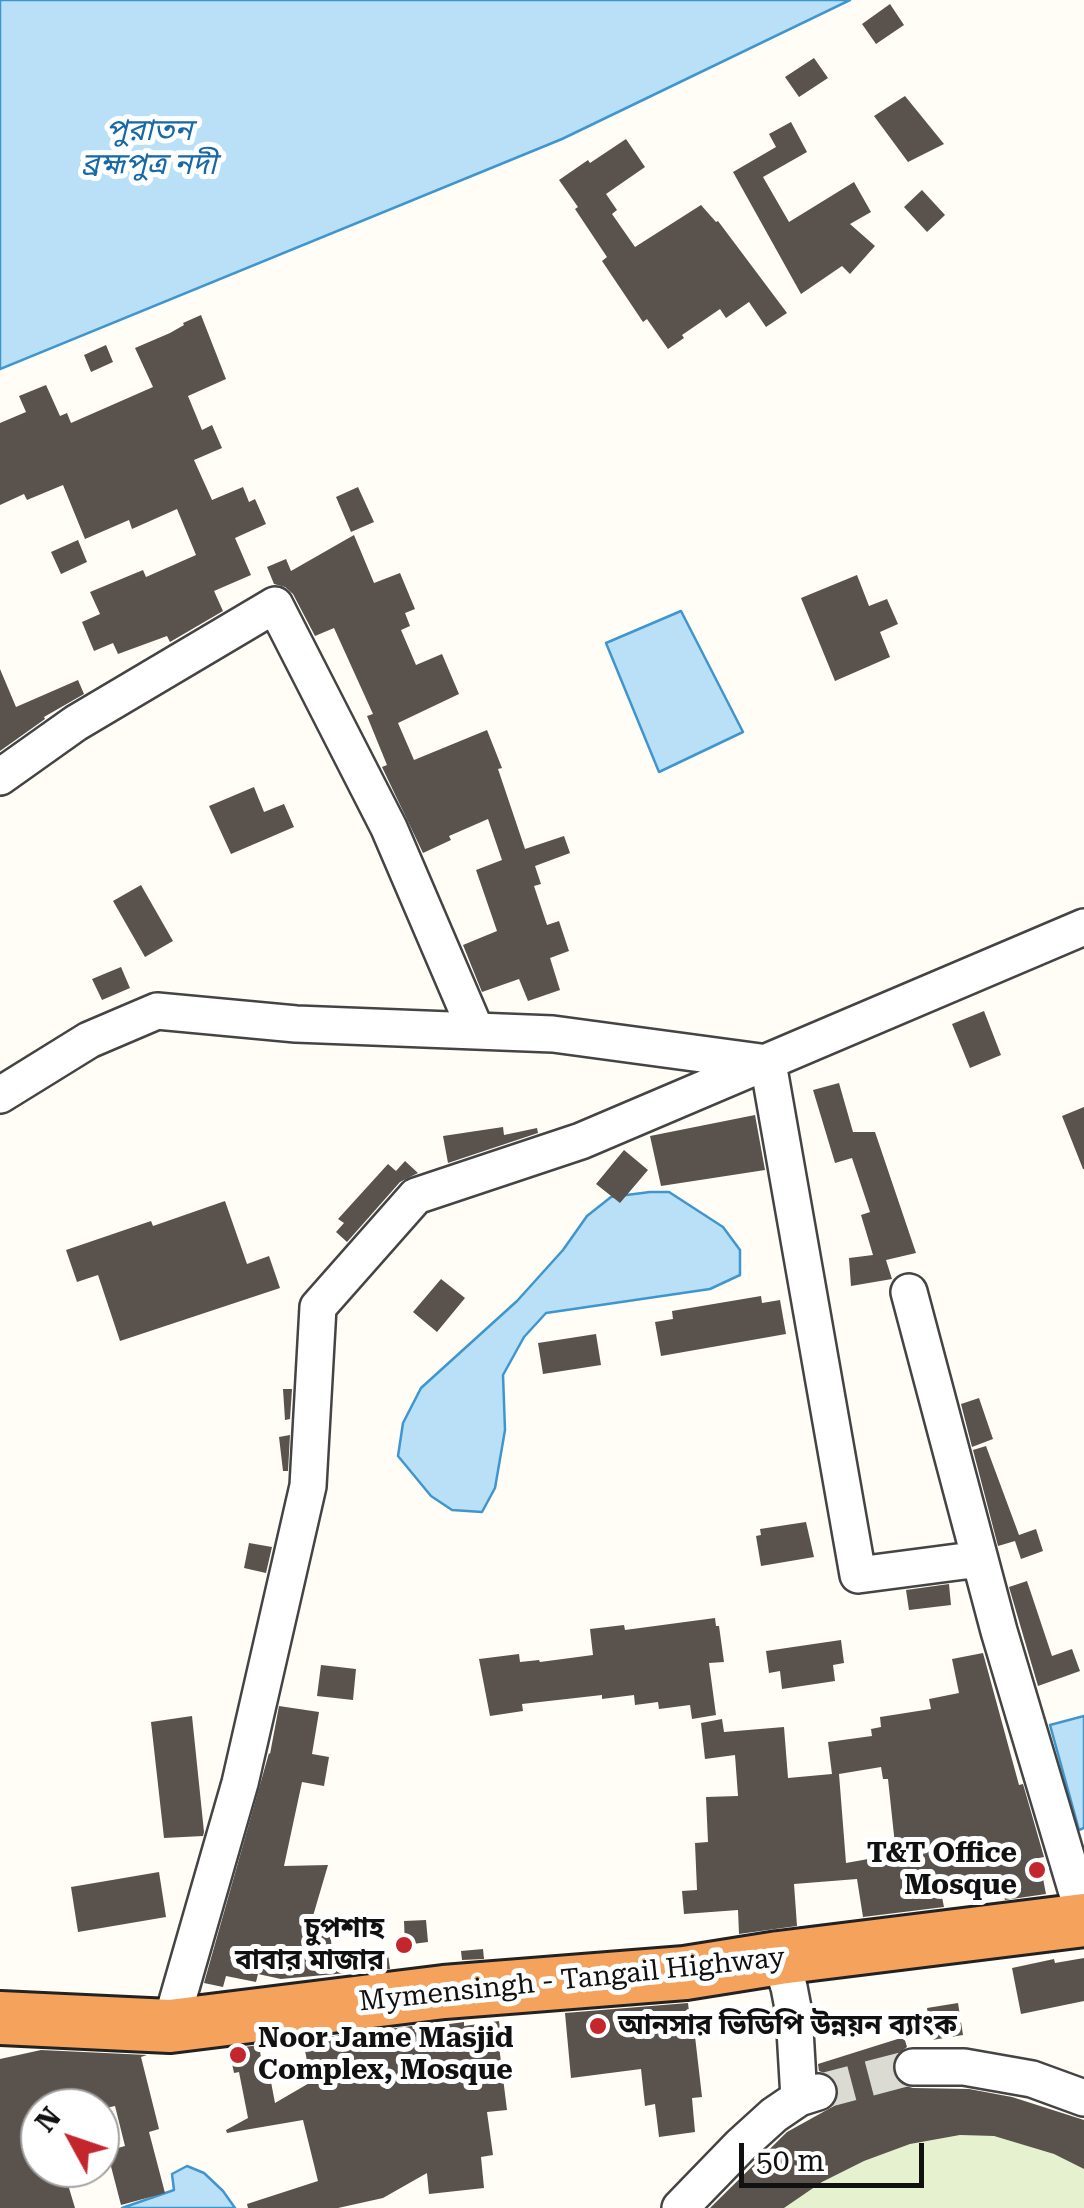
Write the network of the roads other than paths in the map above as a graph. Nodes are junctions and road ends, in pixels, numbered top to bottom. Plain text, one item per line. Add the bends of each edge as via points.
1 (0, 776) edge
2 (1084, 927) edge
3 (476, 1031) junction
4 (768, 1063) junction
5 (0, 1095) edge
6 (909, 1292) dead end
7 (980, 1559) junction
8 (1084, 1918) edge
9 (780, 1958) junction
10 (0, 2018) edge
11 (170, 2026) junction
12 (913, 2066) tunnel mouth
13 (1084, 2098) edge
14 (680, 2208) edge

1 - 3 street via 76,723 276,605 389,828
2 - 4 street
3 - 4 street via 553,1034
3 - 5 street via 158,1011 89,1040
4 - 7 street via 858,1575
4 - 11 street via 581,1142 416,1196 318,1306 308,1486 240,1783
6 - 7 street
7 - 8 street
8 - 9 highway, Mymensingh - Tangail Highway
9 - 11 highway, Mymensingh - Tangail Highway
9 - 14 street via 809,2095 774,2115
10 - 11 highway, Mymensingh - Tangail Highway
12 - 13 street via 1032,2079

